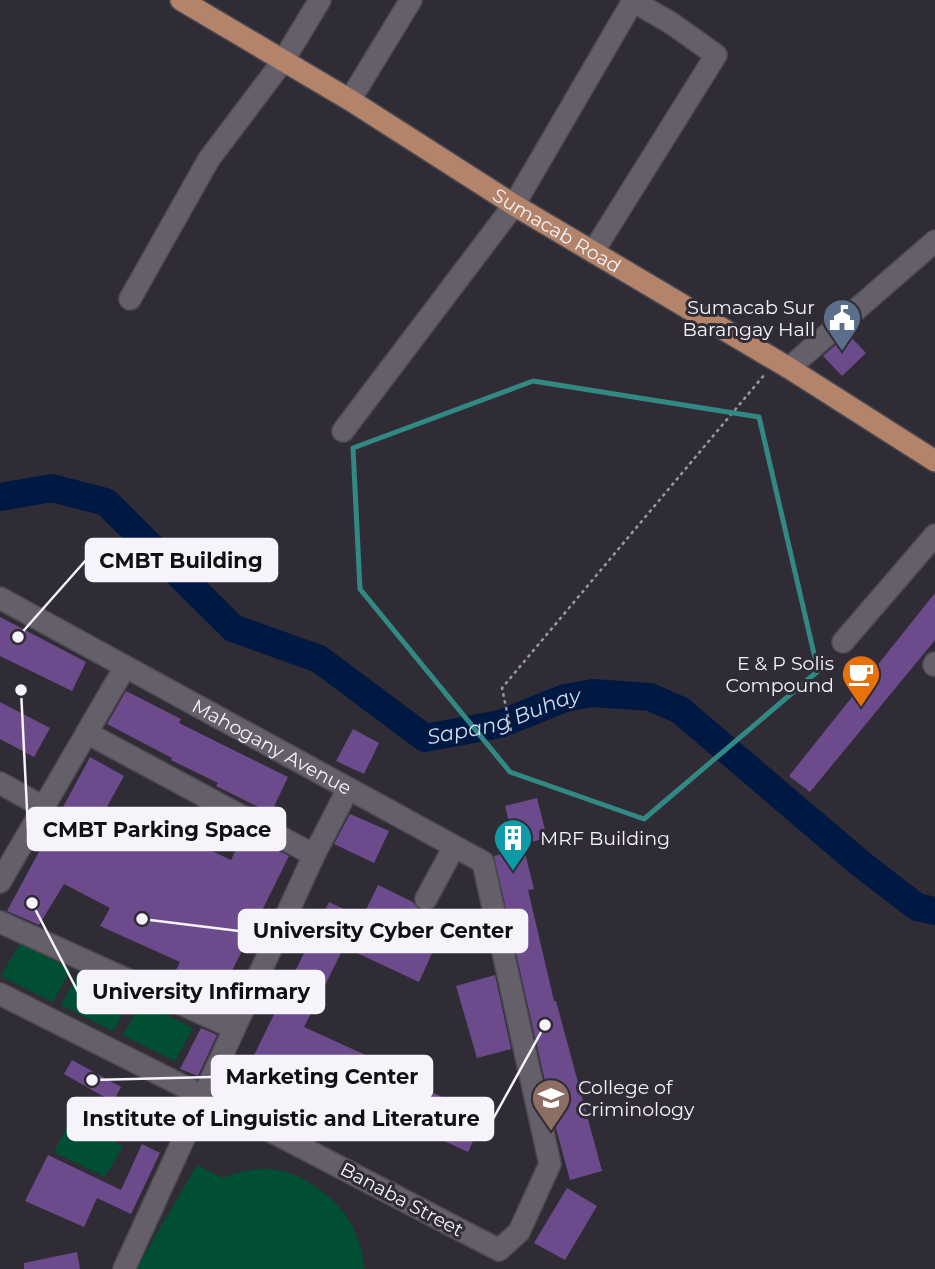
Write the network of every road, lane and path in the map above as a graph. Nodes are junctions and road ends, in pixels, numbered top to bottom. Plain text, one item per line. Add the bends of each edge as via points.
1 (181, 0) edge
2 (320, 0) edge
3 (411, 0) edge
4 (655, 6) edge
5 (283, 61) junction
6 (350, 100) junction
7 (514, 205) junction
8 (935, 241) edge
9 (593, 251) junction
10 (130, 299) dead end
11 (783, 364) junction
12 (343, 431) dead end
13 (935, 461) edge
14 (935, 535) edge
15 (0, 598) edge
16 (843, 642) dead end
17 (125, 667) junction
18 (511, 731) dead end
19 (87, 733) junction
20 (0, 783) edge
21 (348, 789) junction
22 (43, 807) junction
23 (454, 847) junction
24 (314, 855) junction
25 (0, 883) edge
26 (426, 899) dead end
27 (0, 922) edge
28 (499, 929) joint
29 (0, 994) edge
30 (234, 1028) junction
31 (203, 1096) junction
32 (503, 1259) edge
33 (124, 1269) edge

1 - 5 main road, Sumacab Road
2 - 5 street
3 - 6 street
4 - 7 street via 633,1
4 - 9 street via 716,55
5 - 6 main road, Sumacab Road
5 - 10 street via 209,159
6 - 7 main road, Sumacab Road
7 - 9 main road, Sumacab Road
7 - 12 street
8 - 11 street
9 - 11 main road, Sumacab Road
11 - 13 main road, Sumacab Road
11 - 18 path via 502,688
14 - 16 street
15 - 17 street, Mahogany Avenue
17 - 19 street
17 - 21 street, Mahogany Avenue
19 - 22 street
19 - 24 street
20 - 22 street
21 - 23 street, Mahogany Avenue
21 - 24 street
22 - 25 street
23 - 26 street
23 - 28 street, Mahogany Avenue via 482,862
24 - 30 street
27 - 30 street
28 - 32 street, Banaba Street via 550,1164
29 - 31 street, Banaba Street
30 - 31 street
31 - 32 street, Banaba Street
31 - 33 street

